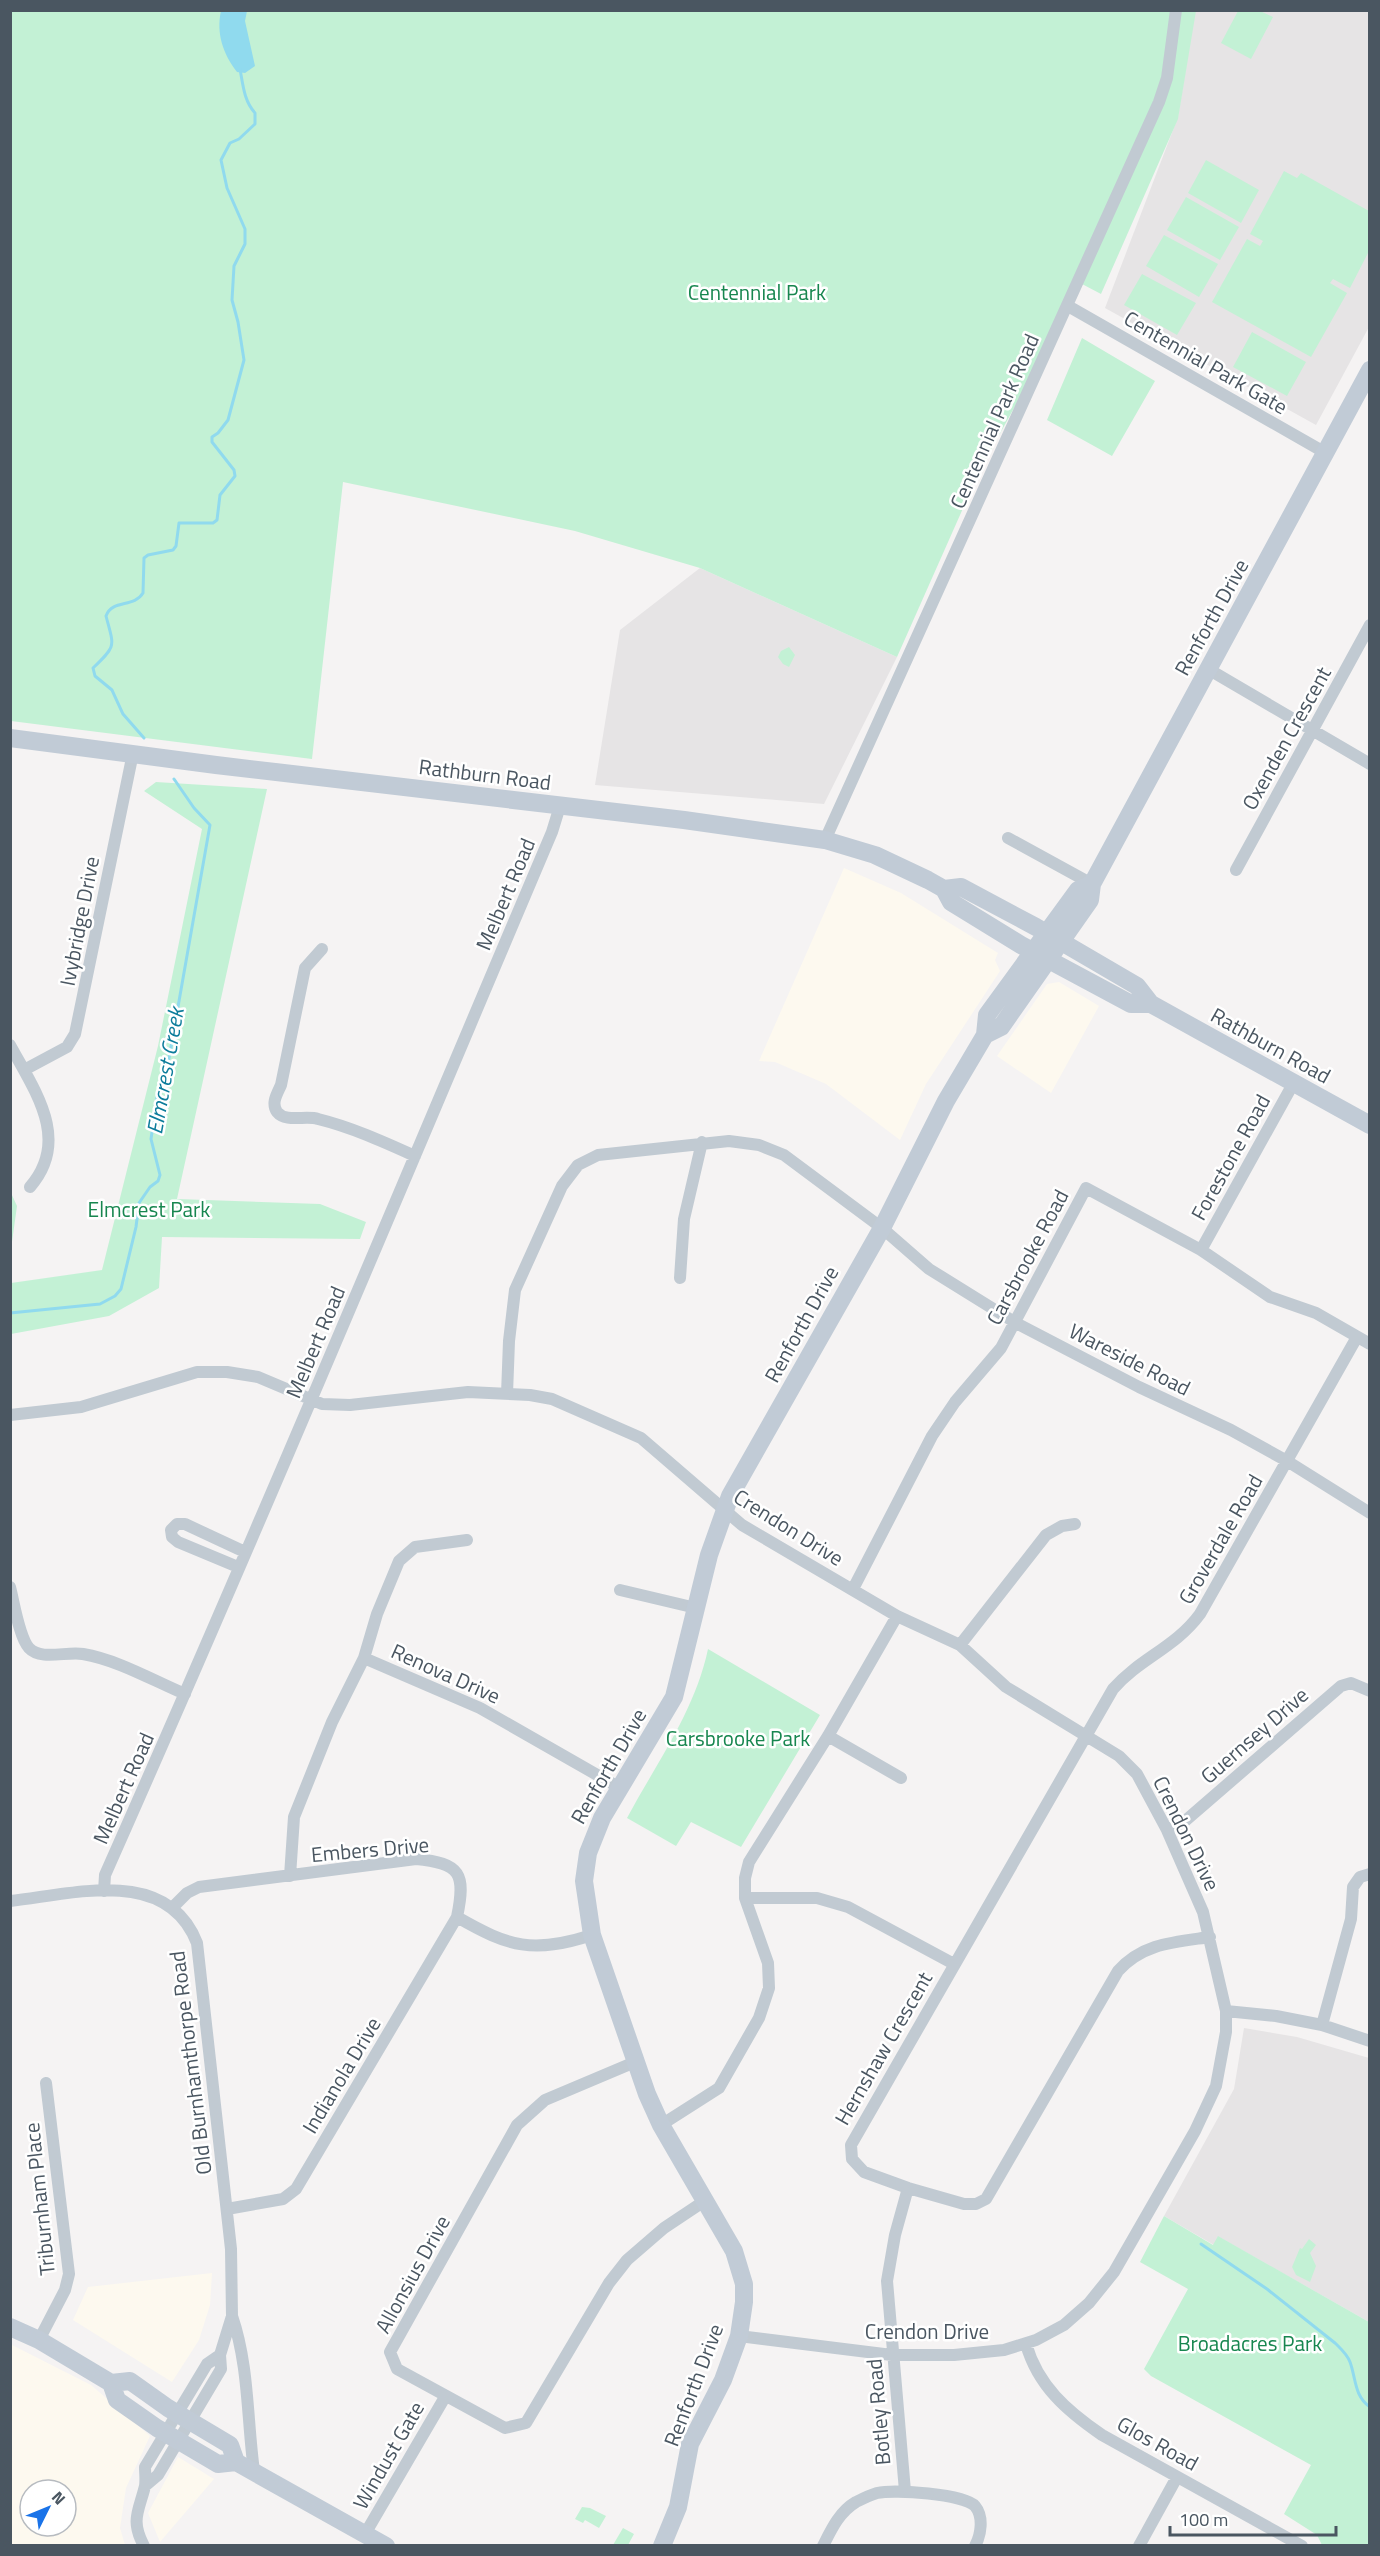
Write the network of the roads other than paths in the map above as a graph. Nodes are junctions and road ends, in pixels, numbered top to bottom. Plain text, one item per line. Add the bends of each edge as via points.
1 (1176, 10) edge
2 (1068, 306) junction
3 (1370, 370) edge
4 (1324, 452) junction
5 (1370, 625) edge
6 (1208, 669) junction
7 (1313, 729) junction
8 (10, 738) edge
9 (133, 753) junction
10 (1370, 764) edge
11 (560, 806) junction
12 (1008, 838) dead end
13 (825, 840) junction
14 (1236, 870) dead end
15 (1092, 885) junction
16 (944, 889) junction
17 (1055, 938) junction
18 (322, 949) dead end
19 (1042, 956) junction
20 (1151, 1004) junction
21 (10, 1045) edge
22 (24, 1070) junction
23 (1293, 1084) junction
24 (1370, 1125) edge
25 (702, 1142) junction
26 (415, 1156) junction
27 (30, 1187) dead end
28 (882, 1228) junction
29 (1201, 1250) junction
30 (680, 1278) dead end
31 (1016, 1323) junction
32 (1357, 1338) junction
33 (1370, 1344) edge
34 (507, 1394) junction
35 (311, 1399) junction
36 (10, 1415) edge
37 (1287, 1461) junction
38 (725, 1513) junction
39 (1370, 1513) edge
40 (1075, 1524) dead end
41 (467, 1540) dead end
42 (245, 1552) junction
43 (238, 1567) junction
44 (10, 1587) edge
45 (853, 1589) junction
46 (620, 1590) dead end
47 (696, 1608) junction
48 (897, 1616) junction
49 (960, 1645) junction
50 (364, 1658) junction
51 (1370, 1691) edge
52 (185, 1694) junction
53 (1087, 1735) junction
54 (828, 1736) junction
55 (901, 1778) dead end
56 (620, 1788) junction
57 (1167, 1830) junction
58 (1370, 1874) edge
59 (290, 1876) junction
60 (104, 1891) junction
61 (745, 1898) junction
62 (10, 1901) edge
63 (173, 1907) junction
64 (457, 1917) junction
65 (592, 1935) junction
66 (1210, 1937) junction
67 (954, 1964) junction
68 (1226, 2011) junction
69 (1322, 2025) junction
70 (1370, 2041) edge
71 (635, 2061) junction
72 (46, 2084) dead end
73 (661, 2125) junction
74 (908, 2188) junction
75 (705, 2200) junction
76 (226, 2209) junction
77 (232, 2316) junction
78 (10, 2327) edge
79 (739, 2336) junction
80 (39, 2340) junction
81 (1026, 2344) junction
82 (221, 2354) junction
83 (892, 2355) junction
84 (243, 2362) junction
85 (111, 2383) junction
86 (445, 2397) junction
87 (184, 2417) junction
88 (172, 2436) junction
89 (236, 2462) junction
90 (254, 2471) junction
91 (1177, 2477) junction
92 (905, 2491) junction
93 (365, 2534) junction
94 (144, 2546) edge
95 (386, 2546) edge
96 (662, 2546) edge
97 (823, 2546) edge
98 (975, 2546) edge
99 (1139, 2546) edge
100 (1302, 2546) edge

1 - 2 street, Centennial Park Road via 1167,78 1159,102
2 - 4 street, Centennial Park Gate
2 - 13 street, Centennial Park Road
3 - 4 street, Renforth Drive
4 - 6 street, Renforth Drive
5 - 7 street, Oxenden Crescent
6 - 7 street
6 - 15 street, Renforth Drive
7 - 10 street
7 - 14 street, Oxenden Crescent
8 - 9 street, Rathburn Road
9 - 11 street, Rathburn Road
9 - 22 street, Ivybridge Drive via 75,1034 67,1047
11 - 13 street, Rathburn Road
11 - 26 street, Melbert Road
12 - 15 street
13 - 16 street, Rathburn Road via 875,855
15 - 17 street, Renforth Drive via 1090,900
16 - 17 street, Rathburn Road via 961,887
16 - 19 street, Rathburn Road via 951,902
17 - 19 street, Renforth Drive
17 - 20 street, Rathburn Road via 1137,986
18 - 26 street via 306,968 281,1085 274,1100 277,1111 284,1116 317,1118
19 - 20 street, Rathburn Road via 1131,1004
19 - 28 street, Renforth Drive via 987,1015 985,1035 942,1109
20 - 23 street, Rathburn Road
21 - 22 street
22 - 27 street via 46,1119 50,1144 44,1168
23 - 24 street, Rathburn Road
23 - 29 street, Forestone Road
25 - 28 street, Wareside Road via 759,1145 784,1155
25 - 30 street via 684,1219
25 - 34 street, Wareside Road via 598,1155 578,1165 562,1186 515,1290
26 - 35 street, Melbert Road
28 - 31 street, Wareside Road via 929,1269
28 - 38 street, Renforth Drive via 742,1474
29 - 31 street, Carsbrooke Road via 1086,1188
29 - 32 street, Carsbrooke Road via 1270,1297 1316,1313
31 - 37 street, Wareside Road
31 - 45 street, Carsbrooke Road via 996,1357 944,1417
32 - 33 street, Carsbrooke Road
32 - 37 street, Groverdale Road
34 - 35 street, Crendon Drive via 468,1392 350,1405 322,1404
34 - 38 street, Crendon Drive via 552,1400 641,1438
35 - 36 street, Crendon Drive via 258,1377 227,1371 197,1372 81,1407
35 - 42 street, Melbert Road
37 - 39 street, Wareside Road
37 - 53 street, Groverdale Road via 1200,1614 1178,1639 1121,1680
38 - 45 street, Crendon Drive
38 - 47 street, Renforth Drive via 709,1555
40 - 49 street via 1046,1535
41 - 50 street via 415,1547 404,1554 377,1614
42 - 43 street, Melbert Road
42 - 43 street via 185,1524 177,1524 171,1530 178,1542
43 - 52 street, Melbert Road
44 - 52 street via 24,1638 33,1651 93,1657
45 - 48 street, Crendon Drive
46 - 47 street
47 - 56 street, Renforth Drive via 674,1697
48 - 49 street, Crendon Drive
48 - 54 street
49 - 53 street, Crendon Drive via 1006,1688
50 - 56 street, Renova Drive via 480,1708
50 - 59 street, Renova Drive via 294,1817
51 - 57 street, Guernsey Drive via 1351,1683 1341,1686 1185,1821
52 - 60 street, Melbert Road via 105,1875
53 - 57 street, Crendon Drive via 1131,1767
53 - 67 street, Hernshaw Crescent
54 - 55 street
54 - 61 street via 749,1862
56 - 65 street, Renforth Drive via 592,1840 587,1859 584,1881
57 - 66 street, Crendon Drive via 1195,1890
58 - 69 street via 1360,1877 1353,1887 1351,1919
59 - 63 street, Embers Drive via 199,1887
59 - 64 street, Embers Drive via 416,1859 440,1862 461,1879
60 - 62 street, Old Burnhamthorpe Road
60 - 63 street, Old Burnhamthorpe Road via 142,1893
61 - 67 street via 817,1898 848,1908
61 - 73 street via 770,1978 759,2018 719,2088
63 - 76 street, Old Burnhamthorpe Road via 197,1943
64 - 65 street via 513,1944 532,1946
64 - 76 street, Indianola Drive via 296,2189 283,2199
65 - 71 street, Renforth Drive
66 - 68 street, Crendon Drive
66 - 74 street, Hernshaw Crescent via 1150,1947 1118,1971 986,2199 964,2204
67 - 74 street, Hernshaw Crescent via 850,2145 852,2160 864,2172
68 - 69 street
68 - 81 street, Crendon Drive via 1216,2086 1195,2131 1114,2272 1073,2318
69 - 70 street
71 - 73 street, Renforth Drive
71 - 86 street, Allonsius Drive via 545,2100 517,2125 390,2352 397,2369
72 - 80 street, Triburnham Place via 69,2274
73 - 75 street, Renforth Drive
74 - 83 street, Botley Road via 887,2281
75 - 79 street, Renforth Drive via 740,2269 744,2302
75 - 86 street, Allonsius Drive via 627,2260 609,2283 526,2423 505,2428
76 - 77 street, Old Burnhamthorpe Road
77 - 82 street, Old Burnhamthorpe Road
77 - 84 street, Old Burnhamthorpe Road
78 - 80 street
79 - 83 street, Crendon Drive
79 - 96 street, Renforth Drive via 723,2380 690,2444 678,2507
80 - 85 street
81 - 83 street, Crendon Drive via 993,2352
81 - 91 street, Glos Road via 1037,2374 1064,2408
82 - 84 street
82 - 87 street, Old Burnhamthorpe Road via 207,2364
83 - 92 street, Botley Road
84 - 90 street, Old Burnhamthorpe Road
85 - 87 street via 130,2382
85 - 88 street via 117,2400
86 - 93 street, Windust Gate
87 - 88 street, Old Burnhamthorpe Road
87 - 89 street via 230,2445
88 - 89 street via 218,2464
88 - 94 street, Old Burnhamthorpe Road via 145,2467 145,2486 136,2518
89 - 90 street
90 - 93 street
91 - 99 street
91 - 100 street, Glos Road
92 - 97 street via 877,2493 856,2502 836,2521
92 - 98 street via 965,2500 976,2507 981,2519
93 - 95 street

